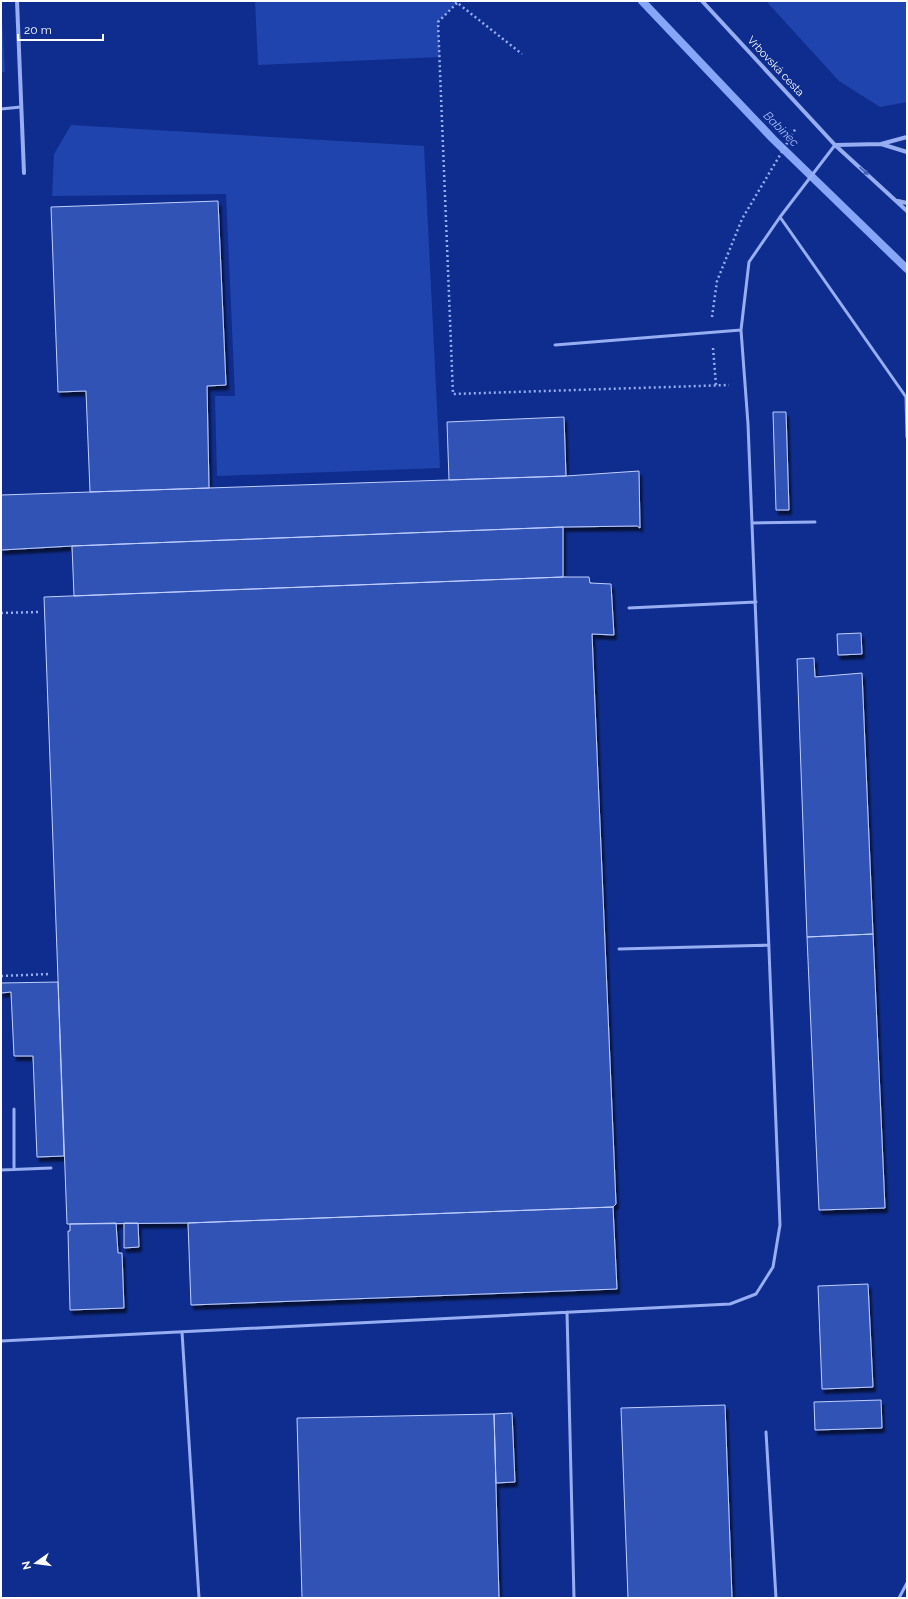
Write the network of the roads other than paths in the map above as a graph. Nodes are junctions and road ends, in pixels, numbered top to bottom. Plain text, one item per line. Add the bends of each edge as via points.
1 (18, 1) edge
2 (702, 1) edge
3 (21, 107) junction
4 (1, 109) edge
5 (907, 137) edge
6 (881, 144) junction
7 (835, 145) junction
8 (907, 152) edge
9 (24, 173) dead end
10 (898, 201) junction
11 (907, 203) edge
12 (907, 211) edge
13 (780, 216) junction
14 (740, 330) junction
15 (555, 345) dead end
16 (907, 437) edge
17 (815, 522) dead end
18 (752, 523) junction
19 (756, 602) junction
20 (629, 608) dead end
21 (769, 945) junction
22 (619, 949) dead end
23 (14, 1109) dead end
24 (51, 1168) dead end
25 (14, 1169) junction
26 (1, 1170) edge
27 (567, 1312) junction
28 (182, 1332) junction
29 (1, 1341) edge
30 (766, 1432) dead end
31 (907, 1583) edge
32 (199, 1598) edge
33 (574, 1598) edge
34 (776, 1598) edge
35 (899, 1598) edge

1 - 3 street
2 - 7 street, Vrbovská cesta
3 - 4 lane
3 - 9 street
5 - 6 street
6 - 7 street
6 - 8 street
7 -> 10 street, Vrbovská cesta
7 - 13 lane
10 - 11 street
10 - 12 street, Vrbovská cesta
13 - 14 lane via 749,262
13 - 16 lane via 906,397
14 - 15 lane
14 - 18 lane
17 - 18 lane
18 - 19 lane
19 - 20 lane
19 - 21 lane
21 - 22 lane
21 - 27 lane via 780,1224 773,1267 756,1294 730,1304
23 - 25 lane
24 - 25 lane
25 - 26 lane
27 - 28 lane
27 - 33 lane
28 - 29 lane
28 - 32 lane
30 - 34 lane
31 - 35 lane

